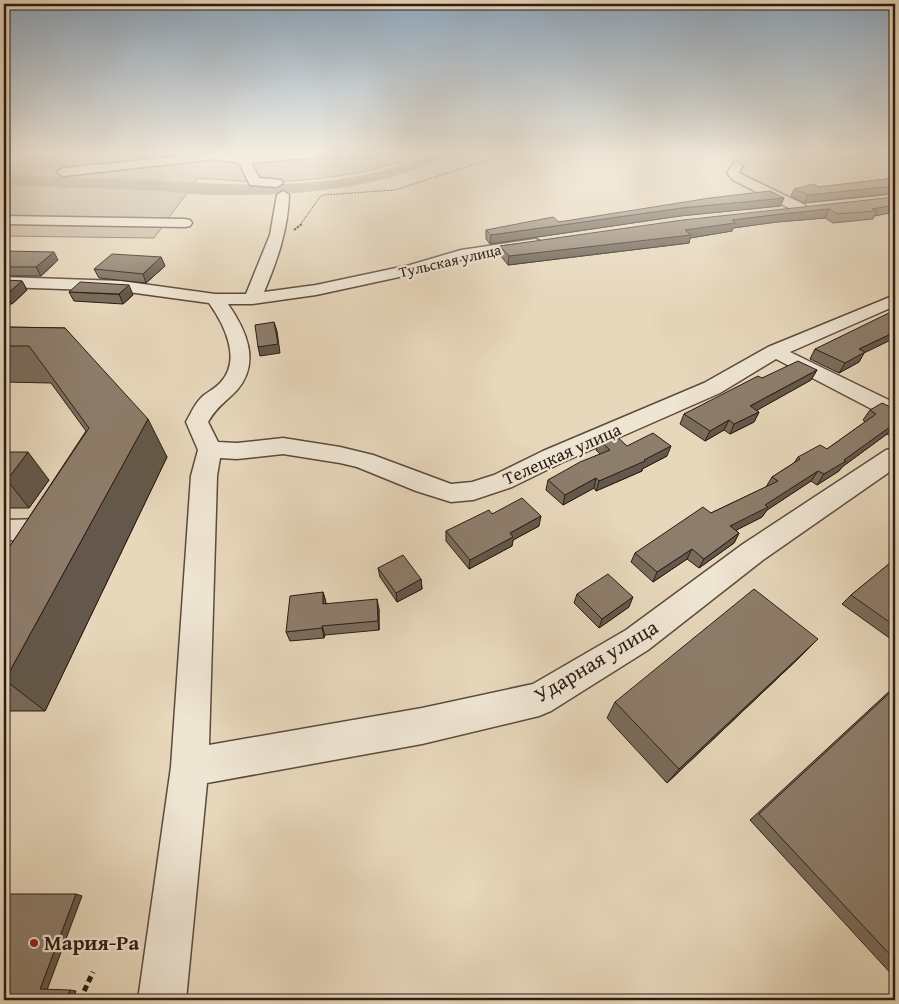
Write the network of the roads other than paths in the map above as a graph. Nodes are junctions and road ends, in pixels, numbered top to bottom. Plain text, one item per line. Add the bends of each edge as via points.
1 (282, 201) edge
2 (785, 201) edge
3 (819, 206) edge
4 (800, 208) junction
5 (776, 211) edge
6 (4, 220) edge
7 (185, 222) dead end
8 (547, 242) edge
9 (4, 282) edge
10 (215, 299) junction
11 (252, 299) junction
12 (895, 300) edge
13 (776, 351) junction
14 (895, 412) edge
15 (210, 450) junction
16 (895, 456) edge
17 (4, 530) edge
18 (46, 530) edge
19 (190, 767) junction
20 (162, 1000) edge

1 - 11 street via 283,212 269,262
2 - 4 street
3 - 4 street
4 - 5 street
6 - 7 street
8 - 11 street, Тульская улица via 461,256 413,270 316,290
9 - 10 street, Тульская улица via 121,286
10 - 11 street, Тульская улица
10 - 15 street via 228,317 241,354 232,382 207,405 197,422
12 - 13 street, Телецкая улица
13 - 14 street
13 - 15 street, Телецкая улица via 712,388 473,492 451,493 340,455 283,446 237,452
15 - 19 street via 204,476
16 - 19 street, Ударная улица via 752,552 637,640 539,699 422,726
17 - 18 street
19 - 20 street

